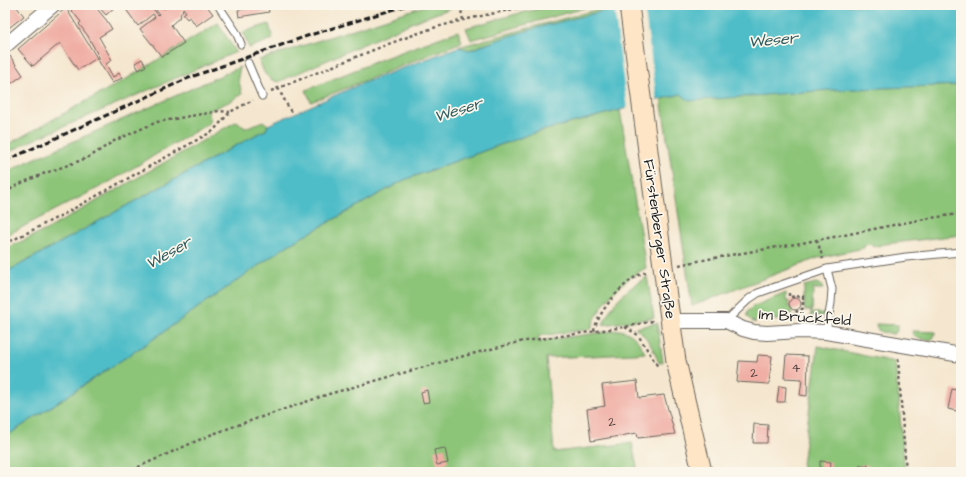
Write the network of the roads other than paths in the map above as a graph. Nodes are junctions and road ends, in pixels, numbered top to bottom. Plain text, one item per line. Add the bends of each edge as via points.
1 (218, 5) edge
2 (628, 5) edge
3 (44, 8) edge
4 (240, 44) dead end
5 (5, 46) edge
6 (248, 63) dead end
7 (262, 96) road end
8 (961, 252) edge
9 (827, 269) junction
10 (665, 322) junction
11 (726, 322) junction
12 (826, 332) junction
13 (961, 356) edge
14 (697, 471) edge

1 - 4 lane via 236,32
2 - 10 main road, Fürstenberger Straße, bridge via 666,289
3 - 5 street
6 - 7 lane
8 - 9 lane
9 - 11 lane via 758,293
9 - 12 lane via 832,289 832,303
10 - 11 street, Im Brückfeld
10 - 14 main road, Fürstenberger Straße via 676,361
11 - 12 street, Im Brückfeld via 754,332
12 - 13 street, Im Brückfeld

